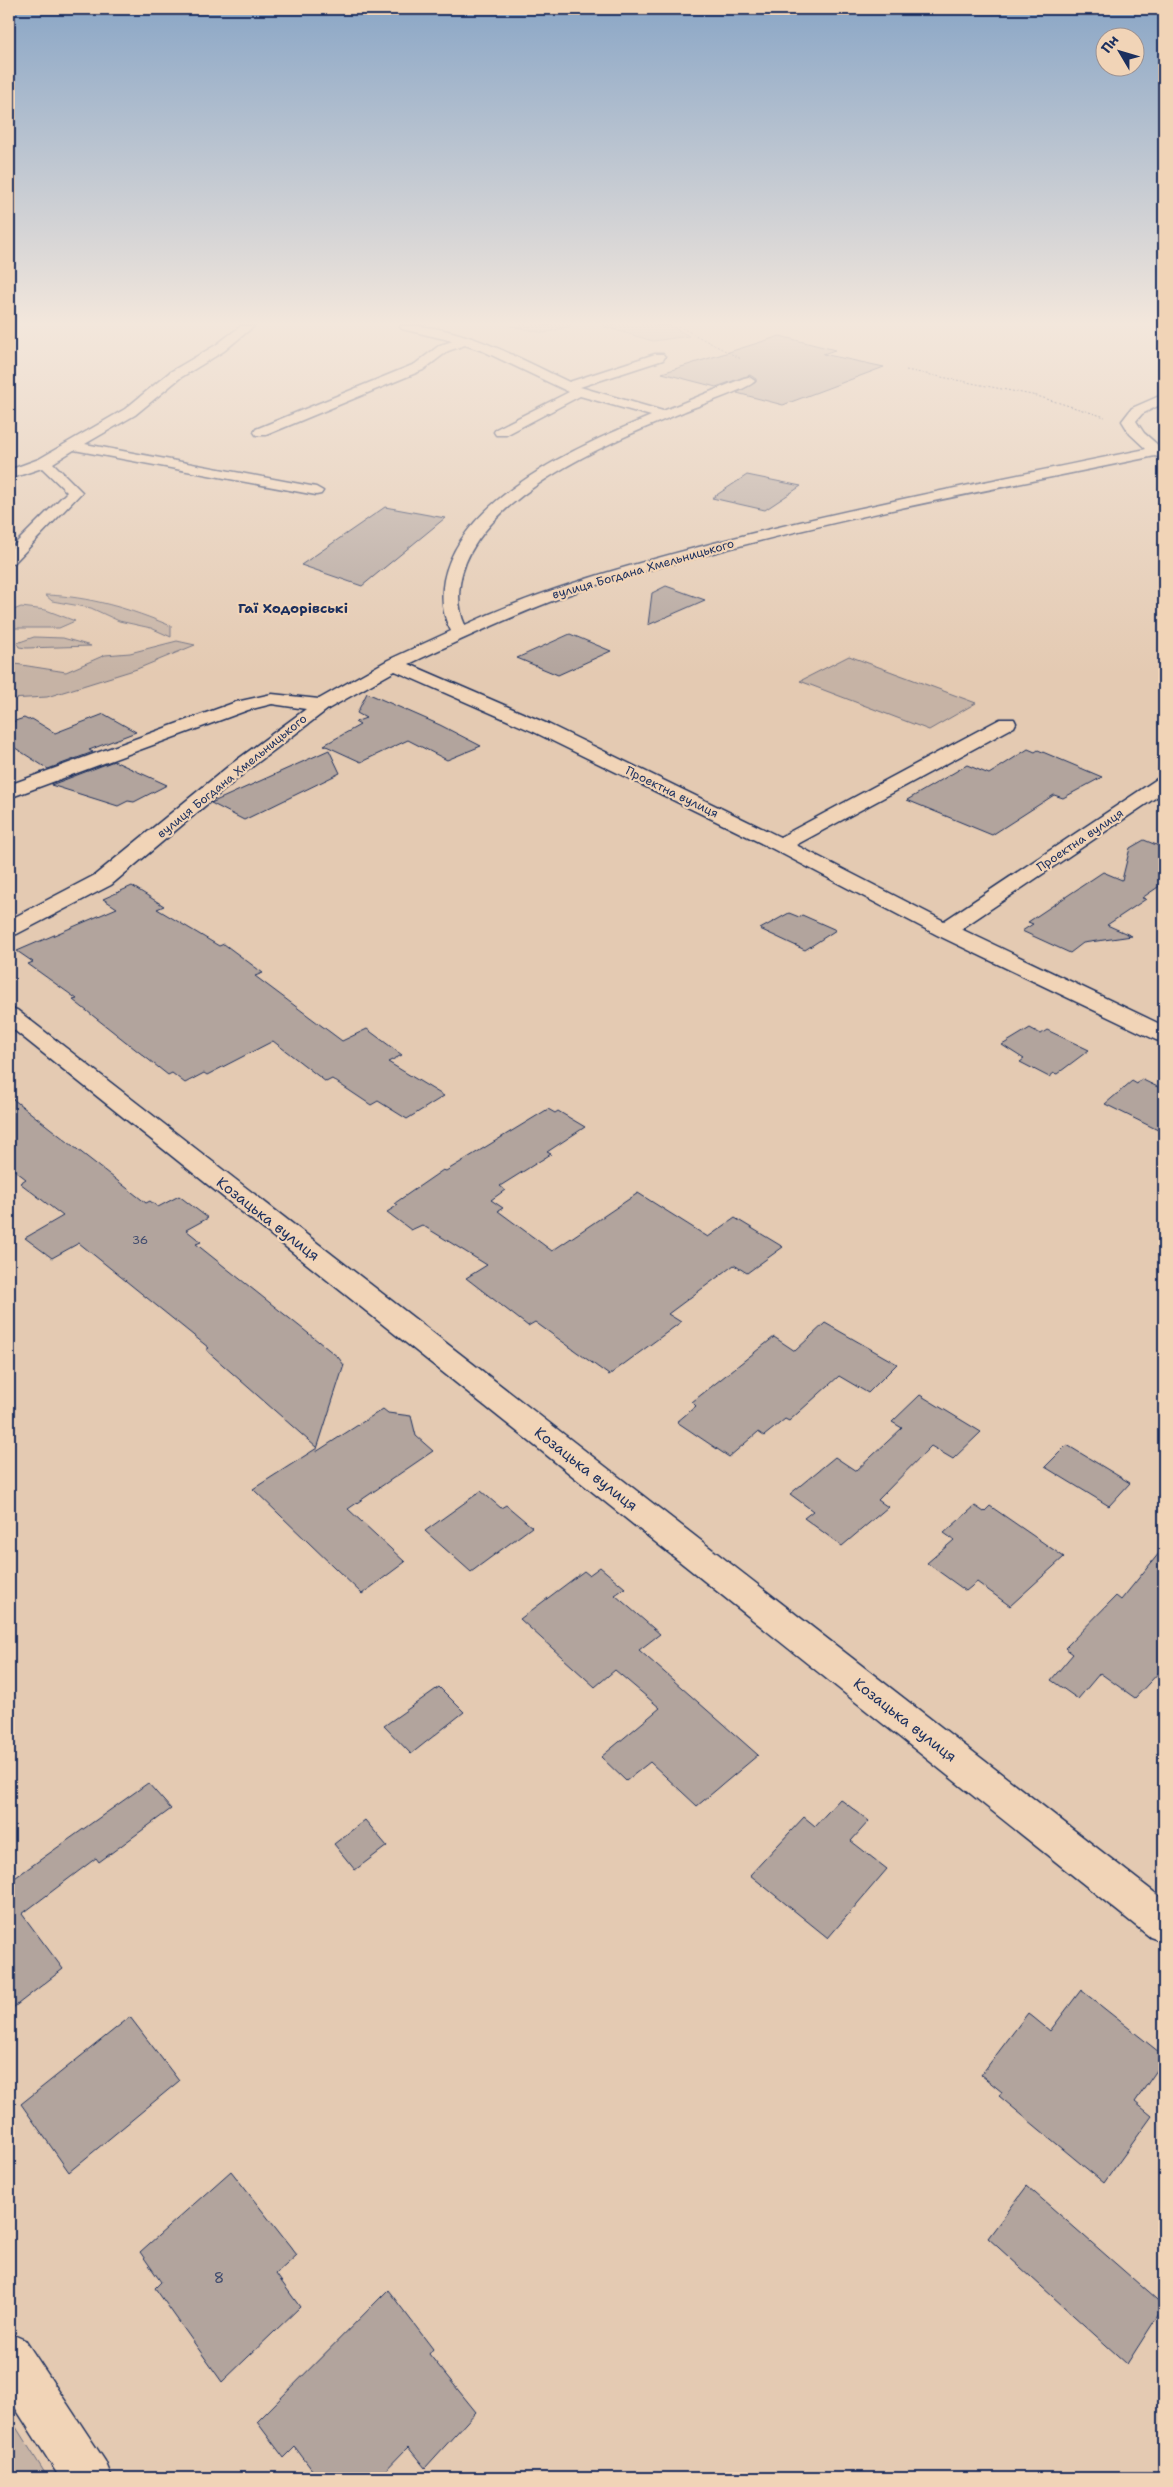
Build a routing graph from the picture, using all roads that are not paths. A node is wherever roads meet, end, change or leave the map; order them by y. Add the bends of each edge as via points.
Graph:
1 (80, 442) edge
2 (605, 442) edge
3 (1150, 442) edge
4 (73, 446) junction
5 (1162, 452) edge
6 (44, 462) junction
7 (9, 475) edge
8 (316, 491) dead end
9 (9, 559) edge
10 (461, 633) junction
11 (394, 664) junction
12 (322, 706) junction
13 (1007, 723) dead end
14 (1164, 784) edge
15 (9, 792) edge
16 (780, 845) junction
17 (9, 929) edge
18 (945, 930) junction
19 (9, 1015) edge
20 (1164, 1035) edge
21 (1164, 1924) edge
22 (9, 2356) edge
23 (88, 2478) edge

1 - 4 street
2 - 10 street via 542,476 501,505 466,544 449,598 454,622
3 - 5 street
4 - 6 street
4 - 8 street
5 - 10 street, вулиця Богдана Хмельницького via 893,505 751,538 617,574 548,597
6 - 7 street
6 - 9 street via 75,492
10 - 11 street, вулиця Богдана Хмельницького
11 - 12 street, вулиця Богдана Хмельницького
11 - 16 street, Проектна вулиця via 541,728
12 - 15 street via 272,699 242,706
12 - 17 street, вулиця Богдана Хмельницького via 237,769 103,880
13 - 16 street
14 - 18 street, Проектна вулиця
16 - 18 street, Проектна вулиця
18 - 20 street, Проектна вулиця
19 - 21 street, Козацька вулиця
22 - 23 street

